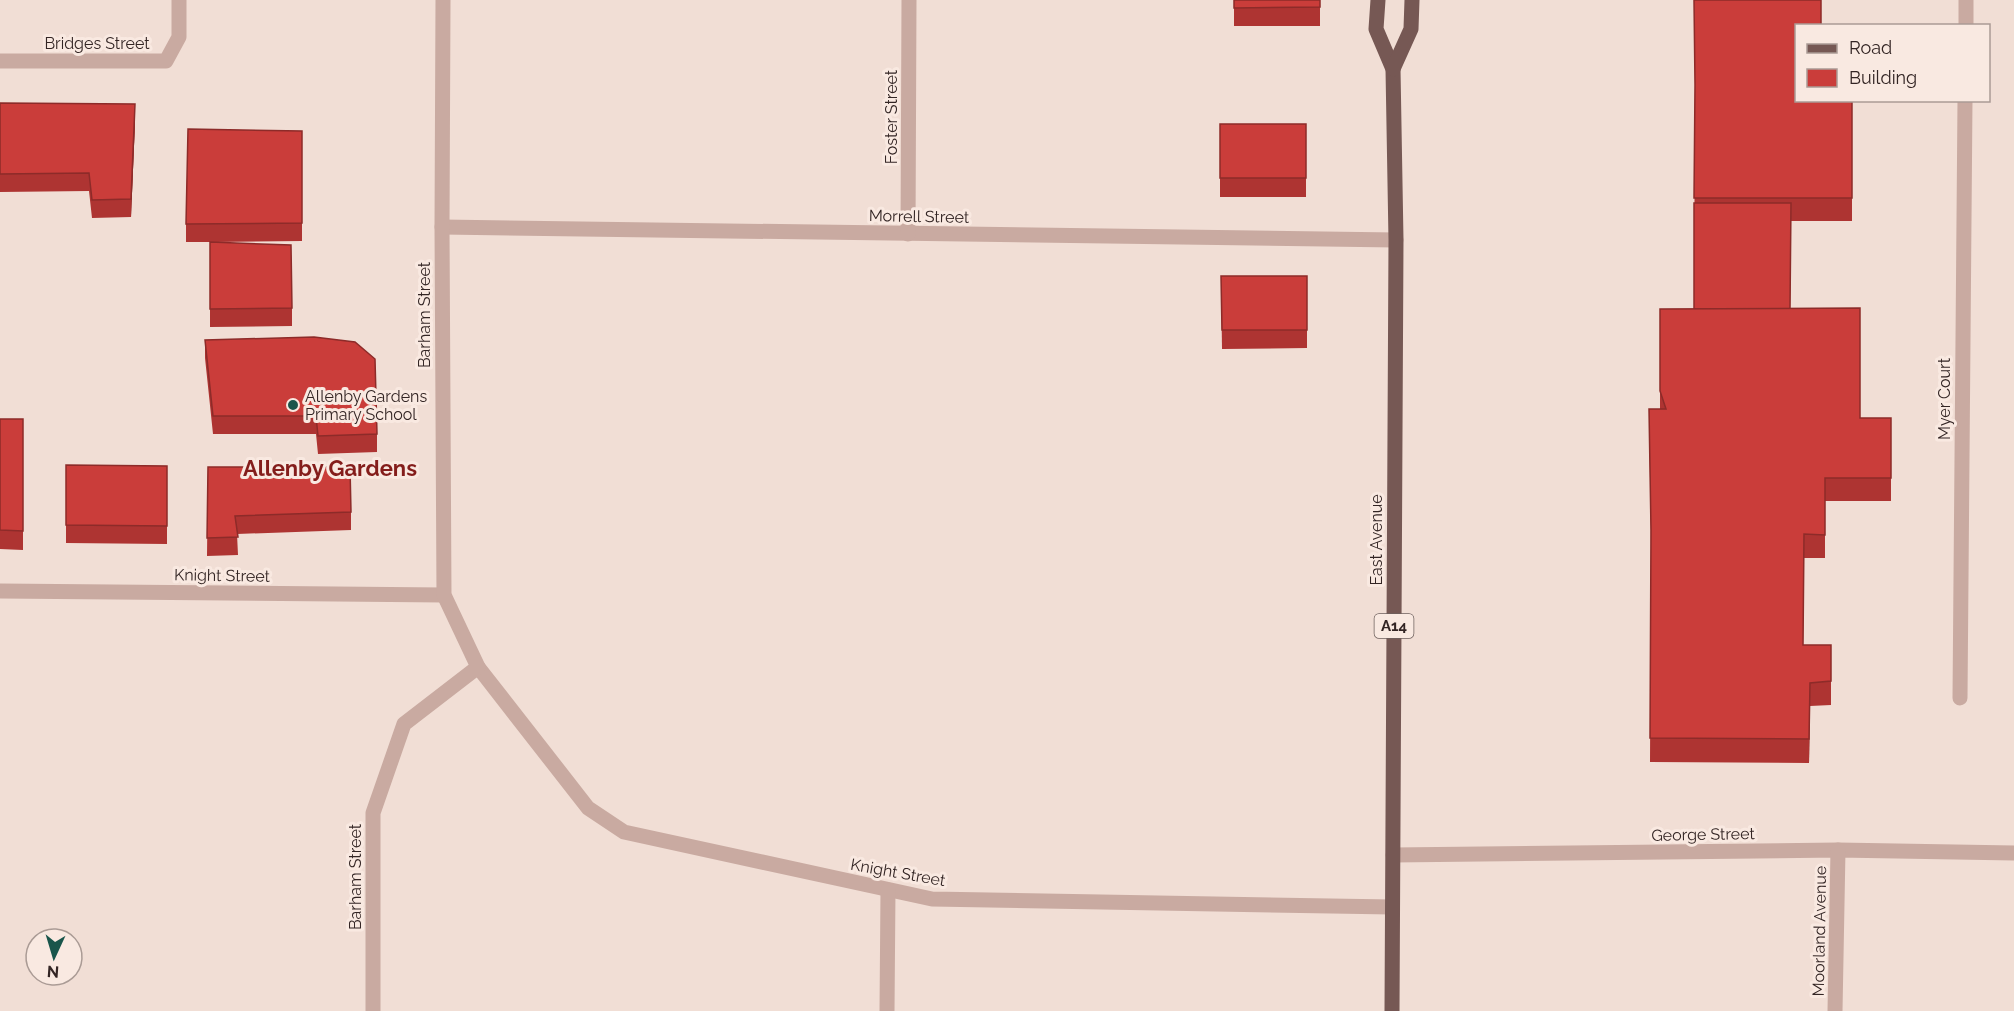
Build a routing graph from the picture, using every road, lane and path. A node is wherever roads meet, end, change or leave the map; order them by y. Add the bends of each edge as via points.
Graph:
1 (179, 0) edge
2 (443, 0) edge
3 (909, 0) edge
4 (1378, 0) edge
5 (1412, 0) edge
6 (1966, 0) edge
7 (1966, 24) edge
8 (0, 61) edge
9 (1393, 69) junction
10 (1965, 102) edge
11 (442, 227) junction
12 (908, 234) junction
13 (1396, 240) junction
14 (0, 591) edge
15 (444, 596) junction
16 (478, 667) junction
17 (1960, 698) dead end
18 (1838, 850) junction
19 (2014, 854) edge
20 (1393, 855) junction
21 (888, 890) junction
22 (1392, 907) junction
23 (373, 1011) edge
24 (887, 1011) edge
25 (1392, 1011) edge
26 (1836, 1011) edge

1 - 8 street, Bridges Street via 179,37 166,61
2 - 11 street, Barham Street
3 - 12 street, Foster Street
4 - 9 main road, East Avenue / A14 via 1376,29
5 - 9 main road, East Avenue / A14 via 1411,29
6 - 7 street
9 - 13 main road, East Avenue / A14
10 - 17 street, Myer Court
11 - 12 street, Morrell Street
11 - 15 street, Barham Street
12 - 13 street, Morrell Street
13 - 20 main road, East Avenue / A14
14 - 15 street, Knight Street
15 - 16 street, Barham Street
16 - 21 street, Knight Street via 588,808 624,832
16 - 23 street, Barham Street via 404,724 373,813
18 - 19 street, George Street
18 - 20 street, George Street
18 - 26 street, Moorland Avenue
20 - 22 main road, East Avenue / A14
21 - 22 street, Knight Street via 932,899
21 - 24 street
22 - 25 main road, East Avenue / A14

